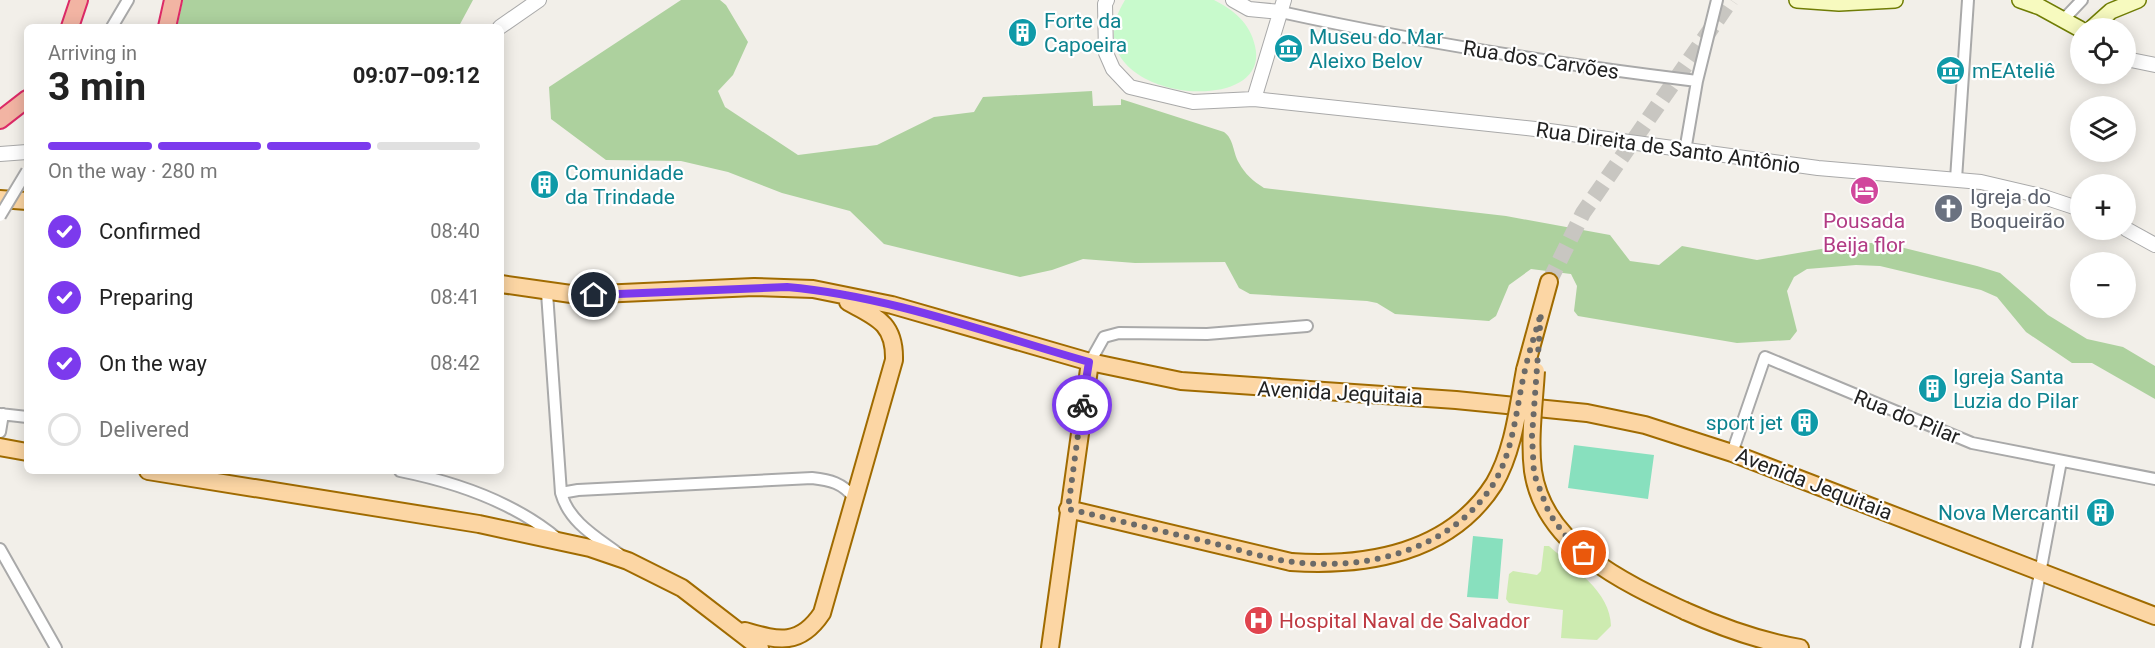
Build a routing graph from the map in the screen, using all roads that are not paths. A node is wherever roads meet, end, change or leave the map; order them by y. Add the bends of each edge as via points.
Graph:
1 (79, 0) edge
2 (128, 0) edge
3 (539, 0) edge
4 (1233, 0) edge
5 (1717, 0) edge
6 (1797, 0) edge
7 (1895, 0) edge
8 (1968, 0) edge
9 (2020, 0) edge
10 (2082, 0) edge
11 (2138, 0) edge
12 (172, 1) edge
13 (1105, 1) edge
14 (1282, 6) edge
15 (2104, 18) edge
16 (2064, 19) junction
17 (2070, 23) edge
18 (71, 24) edge
19 (114, 24) edge
20 (168, 24) edge
21 (504, 24) edge
22 (2136, 61) edge
23 (2155, 65) edge
24 (1697, 81) junction
25 (1254, 99) junction
26 (24, 101) edge
27 (0, 120) edge
28 (1684, 151) junction
29 (24, 152) edge
30 (0, 154) edge
31 (24, 176) edge
32 (1956, 180) junction
33 (0, 199) edge
34 (24, 201) edge
35 (2070, 206) edge
36 (0, 216) edge
37 (2136, 235) edge
38 (2155, 245) edge
39 (1549, 282) tunnel mouth
40 (504, 285) edge
41 (547, 293) junction
42 (832, 293) junction
43 (1306, 326) dead end
44 (1089, 362) junction
45 (1531, 370) junction
46 (2, 414) edge
47 (24, 417) edge
48 (0, 432) edge
49 (0, 447) edge
50 (24, 451) edge
51 (1732, 453) junction
52 (2061, 461) junction
53 (167, 474) edge
54 (416, 474) edge
55 (2155, 479) edge
56 (561, 493) junction
57 (854, 498) junction
58 (1068, 509) junction
59 (560, 540) junction
60 (0, 549) edge
61 (628, 561) junction
62 (2039, 570) junction
63 (2154, 616) edge
64 (738, 629) junction
65 (56, 648) edge
66 (755, 648) edge
67 (760, 648) edge
68 (1050, 648) edge
69 (1800, 648) edge
70 (2026, 648) edge

1 - 18 highway
2 - 19 street
3 - 21 street
4 - 14 street via 1249,9
5 - 24 street
6 - 7 main road
8 - 32 street
9 - 16 main road
10 - 16 street
11 - 15 main road
12 - 20 highway
13 - 25 street, Rua Direita de Santo Antônio via 1106,53 1113,69 1131,87 1193,102
14 - 24 street, Rua dos Carvões via 1365,31
14 - 25 street
16 - 17 main road
22 - 23 street
24 - 28 street
25 - 28 street, Rua Direita de Santo Antônio via 1535,129
26 - 27 highway
28 - 32 street, Rua Direita de Santo Antônio
29 - 30 street
31 - 36 street, bridge
32 - 35 street, Rua Direita de Santo Antônio via 2003,186
33 - 34 main road
37 - 38 street
39 - 45 main road
40 - 41 main road, Avenida Jequitaia
41 - 42 main road, Avenida Jequitaia via 611,295 787,287
41 - 56 street
42 - 44 main road, Avenida Jequitaia via 892,305
42 - 57 main road via 880,319 894,348 894,360
43 - 44 street via 1207,334 1119,333 1104,337
44 - 51 main road, Avenida Jequitaia via 1181,381 1228,386 1456,399 1587,412 1645,425
44 - 58 main road
45 - 58 main road, bridge via 1508,452 1479,503 1459,523 1433,540 1388,557 1346,564 1292,562
45 - 69 main road, bridge via 1536,482 1549,513 1564,534 1593,560 1643,591 1726,629
46 - 47 street
46 - 48 street
49 - 50 main road
51 - 52 street, Rua do Pilar via 1765,357 1972,442
51 - 62 main road, Avenida Jequitaia
52 - 55 street, Rua do Pilar
52 - 62 street
53 - 59 main road
54 - 59 street via 525,514
56 - 57 street via 812,478 836,483
56 - 61 street via 572,517
57 - 64 main road via 822,613 814,624 798,636 783,639
58 - 68 main road
59 - 61 main road
60 - 65 street
61 - 64 main road via 682,588
62 - 63 main road, Avenida Jequitaia
62 - 70 street
64 - 66 main road
64 - 67 main road

